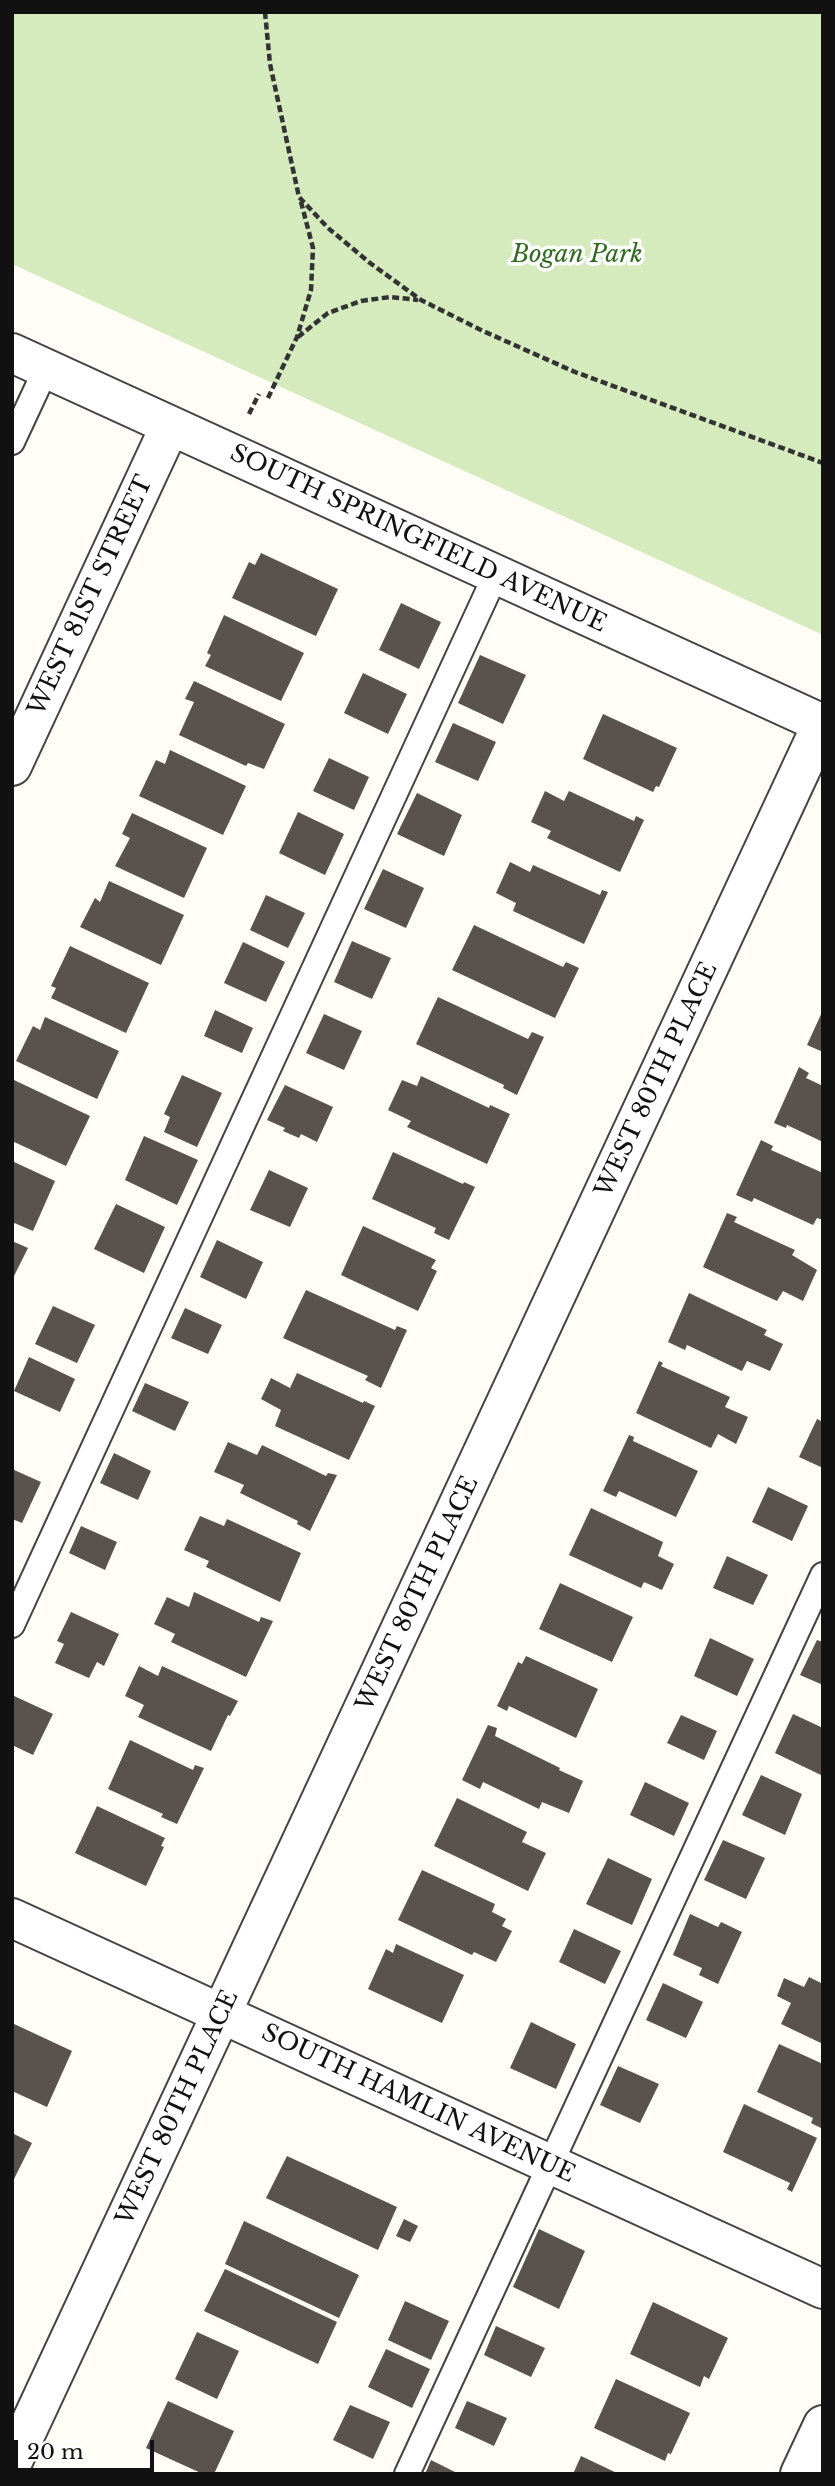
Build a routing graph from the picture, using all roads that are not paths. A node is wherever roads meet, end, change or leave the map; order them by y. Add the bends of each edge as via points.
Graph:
1 (29, 361) edge
2 (170, 426) junction
3 (12, 442) edge
4 (496, 574) junction
5 (822, 724) edge
6 (12, 766) edge
7 (823, 1575) edge
8 (12, 1625) edge
9 (12, 1918) edge
10 (222, 2014) junction
11 (550, 2164) junction
12 (823, 2289) edge
13 (823, 2425) edge
14 (12, 2463) edge
15 (407, 2474) edge
16 (800, 2474) edge

1 - 2 street, SOUTH SPRINGFIELD AVENUE
1 - 3 lane
2 - 4 street, SOUTH SPRINGFIELD AVENUE
2 - 6 street, WEST 81ST STREET
4 - 5 street, SOUTH SPRINGFIELD AVENUE
4 - 8 lane
5 - 10 street, WEST 80TH PLACE
7 - 11 lane
9 - 10 street, SOUTH HAMLIN AVENUE
10 - 11 street, SOUTH HAMLIN AVENUE
10 - 14 street, WEST 80TH PLACE
11 - 12 street, SOUTH HAMLIN AVENUE
11 - 15 lane
13 - 16 street

